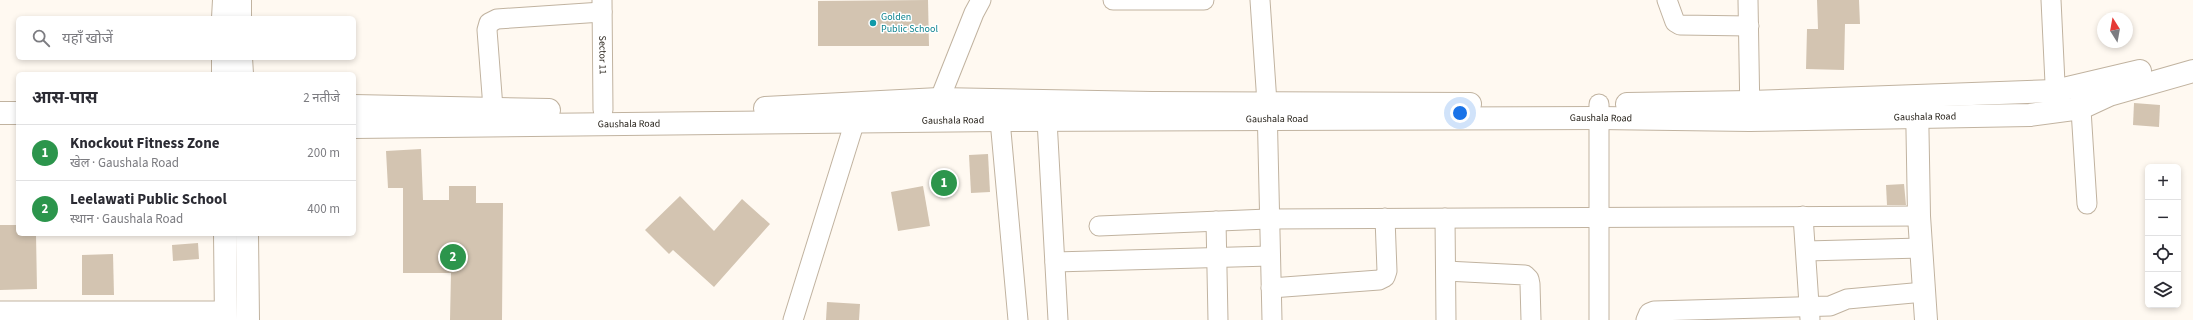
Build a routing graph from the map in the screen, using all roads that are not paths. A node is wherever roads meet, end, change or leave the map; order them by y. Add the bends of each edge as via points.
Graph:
1 (224, 0) edge
2 (240, 0) edge
3 (981, 0) edge
4 (1113, 0) edge
5 (1152, 0) edge
6 (1198, 0) edge
7 (1204, 0) edge
8 (1260, 0) edge
9 (1667, 0) edge
10 (1748, 0) edge
11 (2051, 0) edge
12 (602, 6) edge
13 (223, 16) edge
14 (240, 16) edge
15 (1749, 26) junction
16 (2193, 57) edge
17 (223, 60) edge
18 (241, 60) edge
19 (2193, 70) edge
20 (223, 72) edge
21 (242, 72) edge
22 (2079, 85) junction
23 (2055, 91) junction
24 (939, 99) junction
25 (356, 106) edge
26 (1917, 107) junction
27 (493, 108) junction
28 (2081, 108) junction
29 (602, 110) junction
30 (1599, 111) junction
31 (1750, 111) junction
32 (858, 112) junction
33 (1267, 112) junction
34 (0, 113) edge
35 (16, 113) edge
36 (2056, 113) junction
37 (932, 120) junction
38 (1000, 120) junction
39 (1047, 120) junction
40 (356, 128) edge
41 (2087, 204) dead end
42 (1803, 216) junction
43 (1919, 216) junction
44 (1600, 217) junction
45 (1385, 218) junction
46 (1445, 218) junction
47 (1268, 219) junction
48 (1216, 221) junction
49 (1099, 226) dead end
50 (225, 236) edge
51 (247, 236) edge
52 (1921, 248) junction
53 (1806, 251) junction
54 (1270, 256) junction
55 (1216, 258) junction
56 (1055, 262) junction
57 (1446, 271) junction
58 (1271, 288) junction
59 (1924, 292) junction
60 (0, 311) edge
61 (1810, 314) edge
62 (226, 315) edge
63 (248, 320) edge
64 (793, 320) edge
65 (1018, 320) edge
66 (1058, 320) edge
67 (1218, 320) edge
68 (1272, 320) edge
69 (1446, 320) edge
70 (1531, 320) edge
71 (1599, 320) edge
72 (1646, 320) edge
73 (1926, 320) edge

1 - 13 street
2 - 14 street
3 - 24 street
4 - 5 street
5 - 6 street
6 - 7 street
8 - 33 street
9 - 15 street via 1675,22 1680,25
10 - 15 street
11 - 23 street
12 - 27 street via 497,19 489,23 486,30
12 - 29 street, Sector 11
15 - 31 street
16 - 22 street, Gaushala Road
17 - 20 street
18 - 21 street
19 - 28 street, Gaushala Road via 2109,95
22 - 23 street, Gaushala Road
22 - 28 street
23 - 26 street, Gaushala Road
23 - 36 street
24 - 32 street, Gaushala Road
24 - 33 street, Gaushala Road
24 - 37 street
25 - 27 street, Gaushala Road
26 - 31 street, Gaushala Road
26 - 36 street, Gaushala Road
26 - 43 street
27 - 29 street, Gaushala Road
28 - 36 street, Gaushala Road
28 - 41 street
29 - 32 street, Gaushala Road
30 - 31 street, Gaushala Road
30 - 33 street, Gaushala Road
30 - 44 street
32 - 37 street, Gaushala Road
32 - 40 street, Gaushala Road
32 - 64 street
33 - 39 street, Gaushala Road
33 - 47 street
34 - 35 street
37 - 38 street, Gaushala Road
38 - 39 street, Gaushala Road
38 - 65 street
39 - 56 street
42 - 43 street
42 - 44 street
42 - 53 street
43 - 52 street
44 - 46 street
44 - 71 street
45 - 46 street
45 - 47 street
45 - 58 street via 1385,277 1379,280
46 - 57 street
47 - 48 street
47 - 54 street
48 - 49 street
48 - 55 street
50 - 62 street
51 - 63 street
52 - 53 street
52 - 59 street
53 - 61 street
54 - 55 street
54 - 58 street
55 - 56 street
55 - 67 street
56 - 66 street
57 - 69 street
57 - 70 street via 1525,275 1530,284
58 - 68 street
59 - 61 street via 1847,300
59 - 73 street
60 - 62 street
61 - 72 street via 1654,311 1649,313

